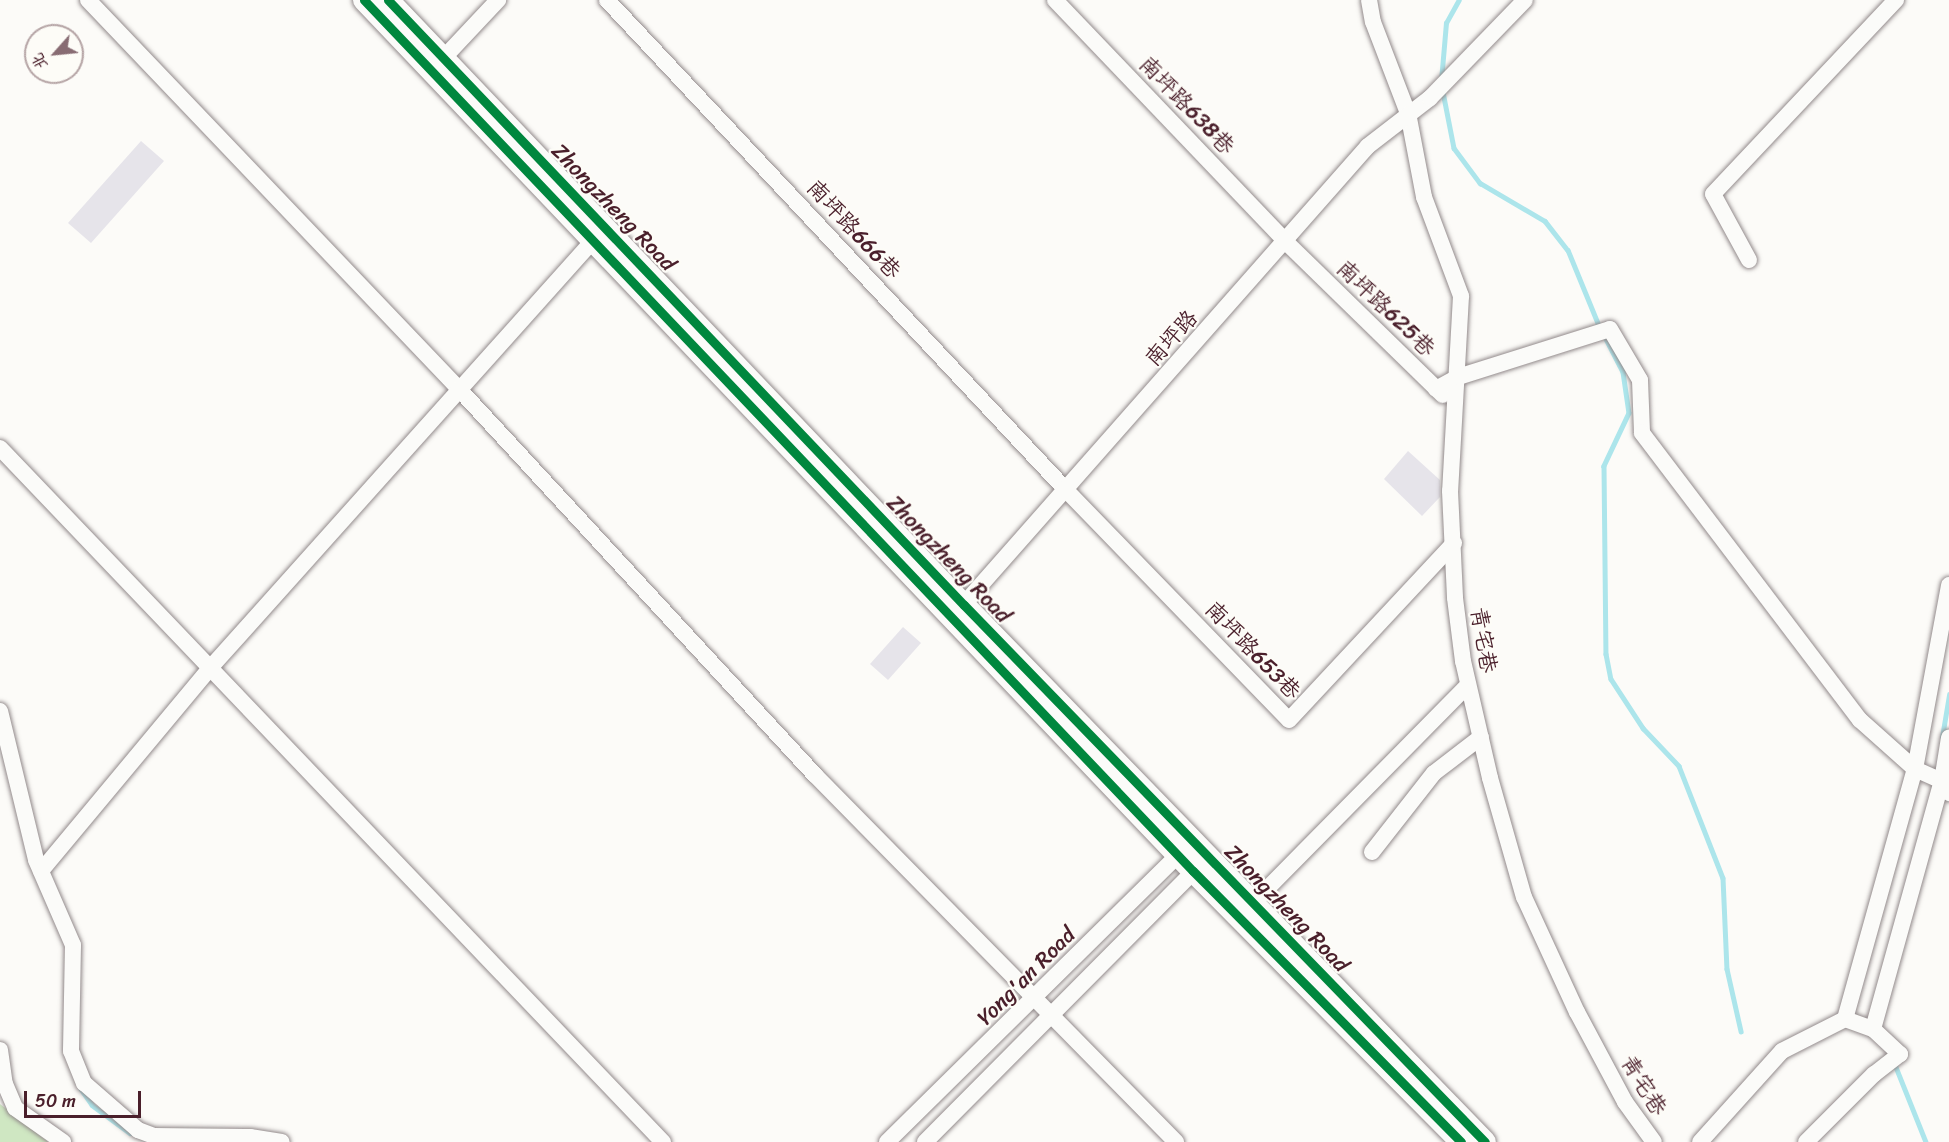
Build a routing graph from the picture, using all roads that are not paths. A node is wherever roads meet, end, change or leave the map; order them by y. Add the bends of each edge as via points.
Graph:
1 (88, 0) edge
2 (364, 0) edge
3 (388, 0) edge
4 (498, 0) edge
5 (607, 0) edge
6 (1055, 0) edge
7 (1369, 0) edge
8 (1525, 0) edge
9 (1896, 0) edge
10 (438, 65) junction
11 (1408, 113) junction
12 (600, 233) junction
13 (1286, 242) junction
14 (1749, 260) dead end
15 (1458, 377) junction
16 (459, 389) junction
17 (1436, 389) junction
18 (1455, 407) junction
19 (0, 447) edge
20 (1066, 490) junction
21 (1454, 543) junction
22 (1949, 585) edge
23 (958, 611) junction
24 (211, 667) junction
25 (1468, 685) junction
26 (0, 711) edge
27 (1480, 737) junction
28 (1949, 738) edge
29 (1915, 769) junction
30 (1946, 787) edge
31 (1372, 852) dead end
32 (1188, 855) junction
33 (41, 871) junction
34 (1253, 903) junction
35 (1034, 1000) junction
36 (1050, 1017) junction
37 (1845, 1019) junction
38 (1873, 1029) junction
39 (0, 1050) edge
40 (0, 1096) edge
41 (15, 1108) junction
42 (63, 1142) edge
43 (282, 1142) edge
44 (663, 1142) edge
45 (887, 1142) edge
46 (925, 1142) edge
47 (1176, 1142) edge
48 (1461, 1142) edge
49 (1485, 1142) edge
50 (1653, 1142) edge
51 (1700, 1142) edge
52 (1806, 1142) edge

1 - 16 street
2 - 10 main road, Zhongzheng Road
3 - 10 main road, Zhongzheng Road
4 - 10 street
5 - 20 street, 南坪路666巷
6 - 13 street, 南坪路638巷
7 - 11 street, 青宅巷 via 1373,22
8 - 11 street, 南坪路 via 1430,98
9 - 14 street via 1713,194
10 - 12 main road, Zhongzheng Road
11 - 13 street, 南坪路 via 1368,146
11 - 15 street, 青宅巷 via 1424,197 1461,296
12 - 16 street
12 - 23 main road, Zhongzheng Road
13 - 17 street, 南坪路625巷
13 - 20 street, 南坪路
15 - 17 street
15 - 18 street, 青宅巷
15 - 29 street via 1610,329 1640,380 1642,433 1860,720
16 - 24 street
16 - 35 street via 815,775
17 - 18 street, 南坪路625巷
18 - 21 street, 青宅巷 via 1450,491
19 - 24 street
20 - 21 street, 南坪路653巷 via 1289,720
20 - 23 street, 南坪路
21 - 25 street, 青宅巷 via 1455,598
22 - 29 street
23 - 32 main road, Zhongzheng Road
24 - 33 street
24 - 44 street
25 - 27 street, 青宅巷
25 - 34 street
26 - 33 street
27 - 31 street via 1434,773
27 - 50 street, 青宅巷 via 1524,897 1576,1012 1625,1102
28 - 30 street
29 - 30 street
29 - 37 street
30 - 38 street
32 - 34 main road, Zhongzheng Road via 1211,856
32 - 35 street, Yong'an Road
32 - 36 street, Yong'an Road
32 - 48 main road, Zhongzheng Road
33 - 43 street via 72,945 71,1051 84,1083 138,1130 154,1136 250,1137
34 - 49 main road, Zhongzheng Road
35 - 36 street
35 - 45 street, Yong'an Road
36 - 46 street, Yong'an Road
36 - 47 street
37 - 38 street
37 - 51 street via 1782,1051
38 - 52 street via 1900,1054 1874,1074
39 - 41 street via 5,1084
40 - 41 street
41 - 42 street

